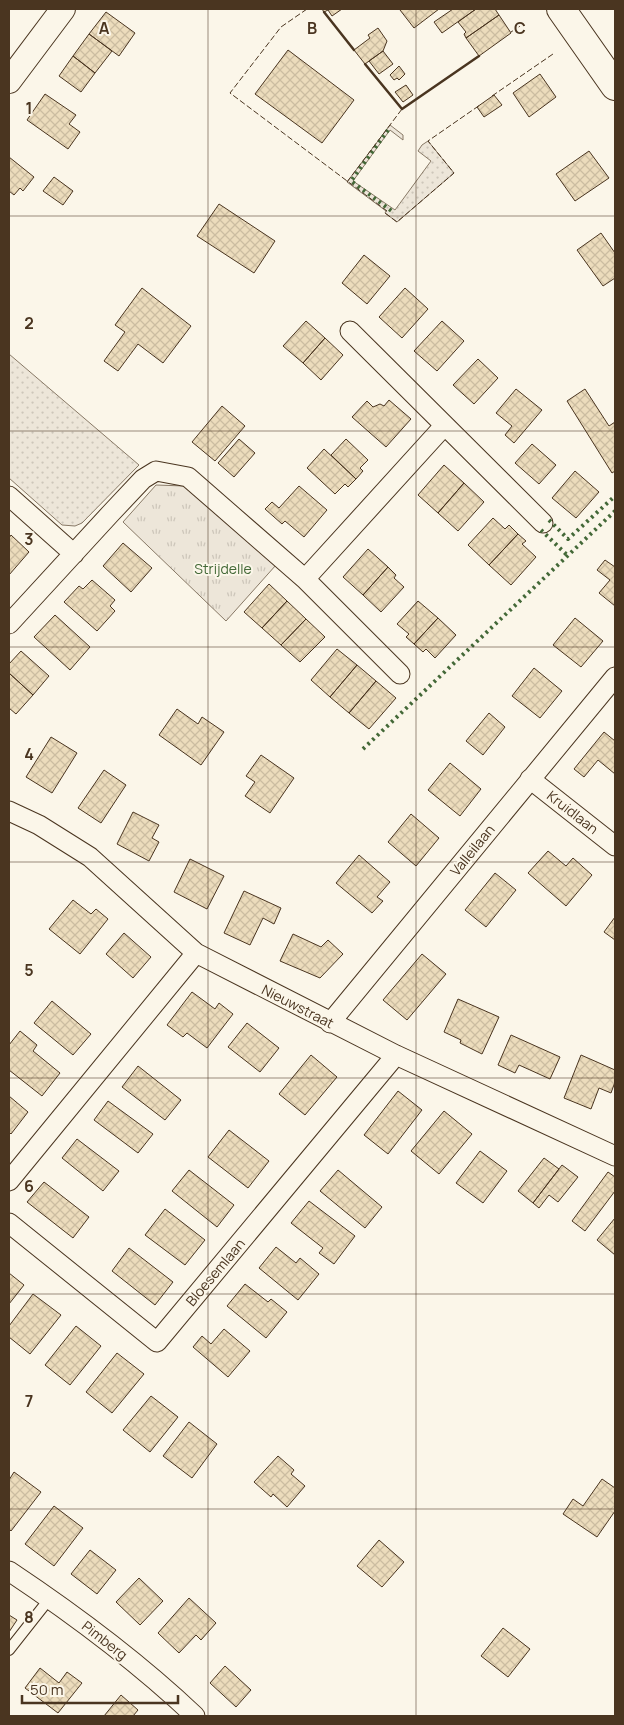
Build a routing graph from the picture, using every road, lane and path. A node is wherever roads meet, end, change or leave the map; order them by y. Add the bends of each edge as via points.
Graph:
1 (63, 9) edge
2 (561, 9) edge
3 (9, 81) edge
4 (615, 86) edge
5 (350, 331) dead end
6 (444, 426) junction
7 (9, 496) edge
8 (543, 523) dead end
9 (74, 554) junction
10 (305, 579) junction
11 (9, 624) edge
12 (400, 674) dead end
13 (615, 677) edge
14 (530, 780) junction
15 (9, 811) edge
16 (615, 846) edge
17 (196, 953) junction
18 (330, 1022) junction
19 (396, 1054) junction
20 (615, 1156) edge
21 (9, 1181) edge
22 (9, 1223) edge
23 (9, 1571) edge
24 (50, 1598) junction
25 (9, 1650) edge
26 (196, 1716) edge

1 - 3 street
2 - 4 main road
5 - 6 street
6 - 8 street
6 - 10 street
7 - 9 street
9 - 10 street via 143,479 156,472 188,477
9 - 11 street
10 - 12 street
13 - 14 street, Valleilaan
14 - 16 street, Kruidlaan
14 - 18 street, Valleilaan
15 - 17 street, Nieuwstraat via 39,825 90,857
17 - 18 street, Nieuwstraat
17 - 21 street
18 - 19 street, Nieuwstraat
19 - 20 street, Nieuwstraat
19 - 22 street, Bloesemlaan via 156,1342
23 - 24 street, Pimberg
24 - 25 lane
24 - 26 street, Pimberg via 95,1631

